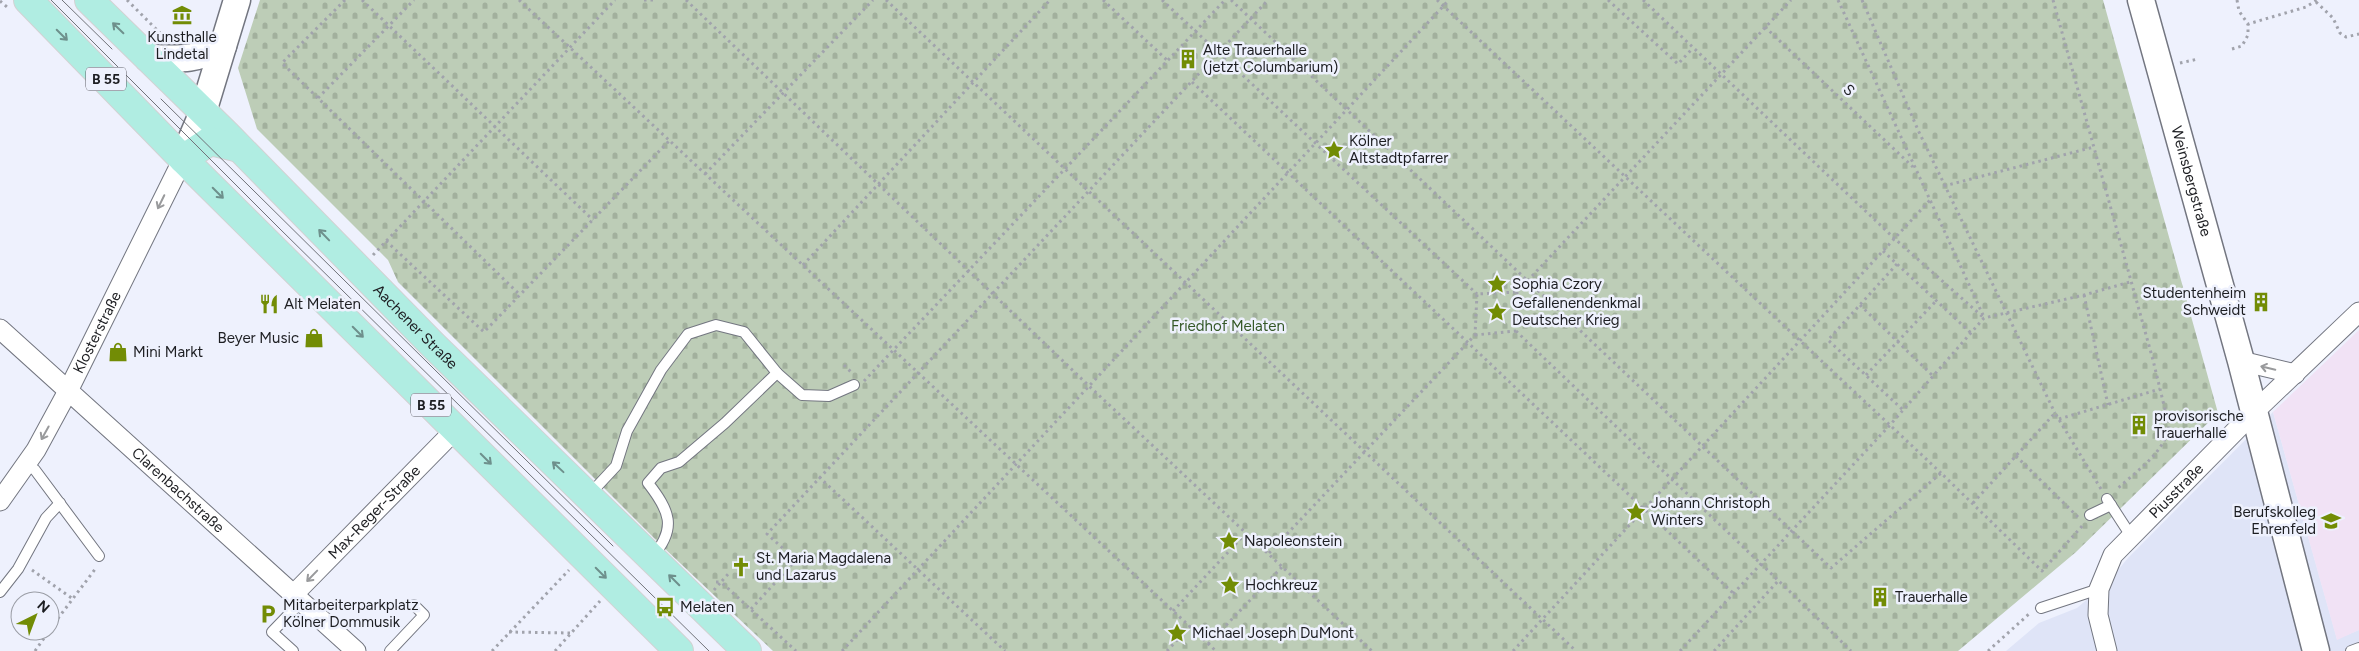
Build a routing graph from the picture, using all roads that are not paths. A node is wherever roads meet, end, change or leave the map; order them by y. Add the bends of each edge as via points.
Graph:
1 (28, 0) edge
2 (89, 0) edge
3 (237, 0) edge
4 (2141, 0) edge
5 (223, 46) junction
6 (148, 58) junction
7 (203, 112) junction
8 (239, 148) junction
9 (183, 158) junction
10 (2359, 312) edge
11 (0, 329) edge
12 (2241, 361) junction
13 (777, 373) junction
14 (2295, 374) junction
15 (854, 385) road end
16 (68, 391) junction
17 (2254, 412) junction
18 (456, 428) junction
19 (26, 464) junction
20 (588, 496) junction
21 (0, 501) edge
22 (60, 504) junction
23 (2090, 515) dead end
24 (2131, 536) junction
25 (99, 556) road end
26 (651, 558) junction
27 (2099, 589) junction
28 (0, 592) edge
29 (297, 599) junction
30 (414, 605) dead end
31 (2041, 608) road end
32 (2359, 648) edge
33 (293, 651) edge
34 (356, 651) edge
35 (390, 651) edge
36 (679, 651) edge
37 (747, 651) edge
38 (2107, 651) edge
39 (2316, 651) edge
40 (2351, 651) edge

1 -> 9 main road, B 55
6 -> 2 main road, Aachener Straße / B 55
3 - 5 street
4 - 12 street, Weinsbergstraße
5 - 6 street via 187,60
5 - 7 street
6 - 7 main road, Aachener Straße / B 55
7 - 8 main road, Aachener Straße / B 55
7 - 9 street
8 - 9 main road via 210,141
20 -> 8 main road, Aachener Straße / B 55
9 -> 16 street, Klosterstraße
9 -> 18 main road, B 55
10 - 14 street, Piusstraße
11 - 16 street, Clarenbachstraße
14 -> 12 street
12 - 17 street, Weinsbergstraße
13 - 15 lane via 802,395 829,396
13 - 20 lane via 744,332 716,325 688,334 661,370 627,431 616,466
13 - 26 lane via 679,462 661,468 648,482 664,504 669,532
14 - 17 street, Piusstraße
16 -> 19 street, Klosterstraße
16 - 29 street, Clarenbachstraße
17 - 24 street, Piusstraße
17 - 39 street, Weinsbergstraße
18 -> 29 street, Max-Reger-Straße
18 -> 36 main road, B 55
19 - 21 street, Klosterstraße
19 - 22 lane via 35,470
20 - 26 main road, Aachener Straße / B 55
22 - 25 lane
22 - 28 lane via 46,518 21,563
23 - 24 lane via 2109,502
24 - 27 street, Piusstraße via 2110,559
37 -> 26 main road, Aachener Straße / B 55
27 - 31 lane
27 - 38 street, Piusstraße via 2098,615
29 - 33 lane via 272,632
29 - 34 street, Clarenbachstraße
30 - 35 lane via 424,615
32 - 40 lane

